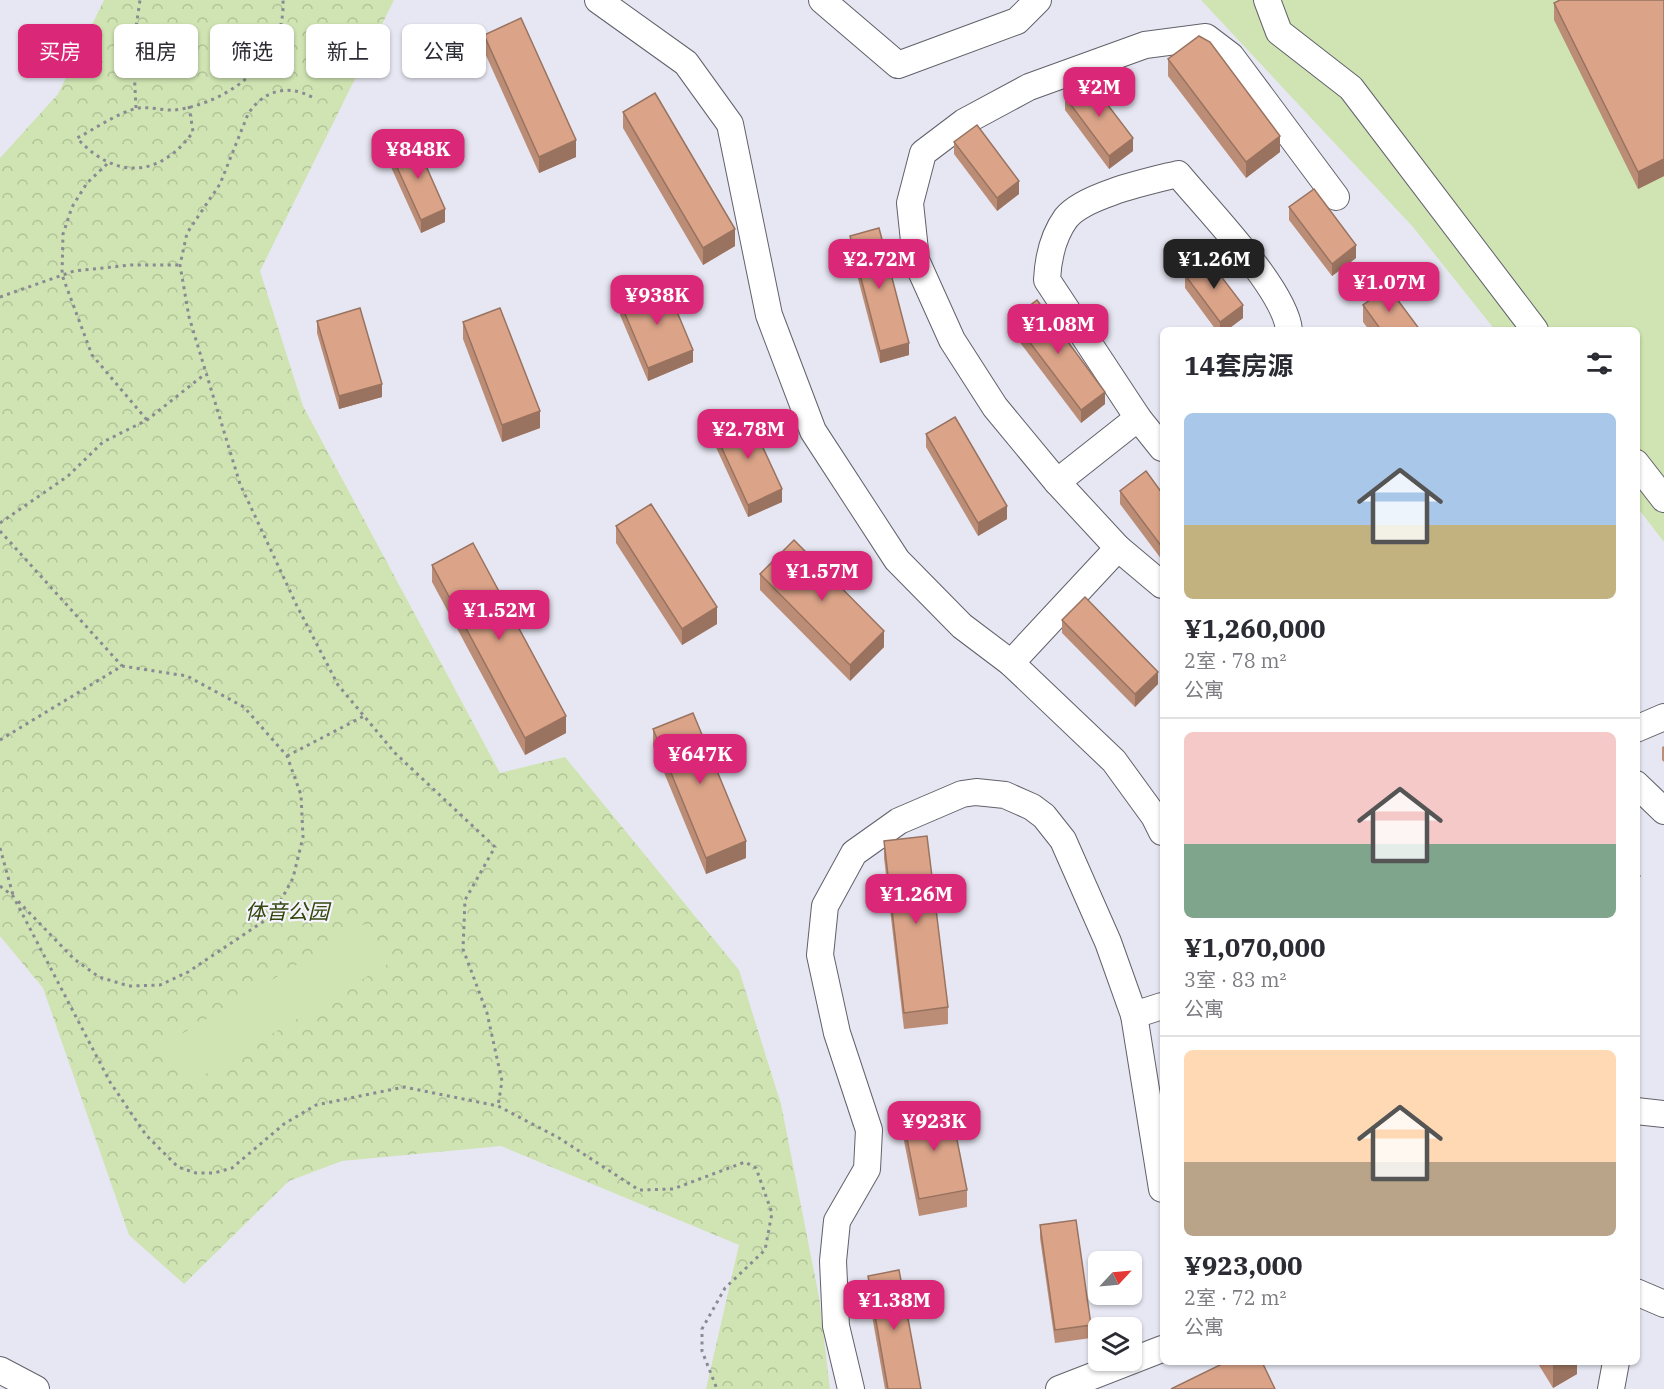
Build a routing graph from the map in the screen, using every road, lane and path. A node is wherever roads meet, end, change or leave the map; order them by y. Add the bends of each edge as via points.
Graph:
1 (140, 0) edge
2 (282, 0) edge
3 (598, 0) edge
4 (822, 0) edge
5 (1038, 0) edge
6 (1267, 0) edge
7 (312, 97) dead end
8 (189, 106) junction
9 (136, 108) junction
10 (107, 164) junction
11 (1336, 197) dead end
12 (180, 265) junction
13 (62, 275) junction
14 (0, 297) edge
15 (1289, 327) edge
16 (1533, 327) edge
17 (205, 374) junction
18 (1138, 418) junction
19 (147, 420) junction
20 (1160, 446) edge
21 (1640, 468) edge
22 (1058, 482) junction
23 (1664, 499) edge
24 (0, 523) edge
25 (0, 531) edge
26 (1118, 548) junction
27 (1160, 583) edge
28 (1011, 663) junction
29 (122, 666) junction
30 (364, 716) junction
31 (1664, 717) edge
32 (1640, 727) edge
33 (0, 739) edge
34 (287, 756) junction
35 (1640, 788) edge
36 (1664, 811) edge
37 (1160, 828) edge
38 (0, 848) edge
39 (0, 886) edge
40 (13, 897) junction
41 (1160, 1007) edge
42 (1134, 1015) junction
43 (498, 1106) junction
44 (1640, 1111) edge
45 (1664, 1114) edge
46 (1160, 1177) edge
47 (1640, 1294) edge
48 (1664, 1304) edge
49 (1160, 1350) edge
50 (1615, 1365) edge
51 (0, 1370) edge
52 (36, 1389) edge
53 (717, 1389) edge
54 (851, 1389) edge
55 (1059, 1389) edge
56 (1611, 1389) edge

1 - 9 path via 133,48
2 - 8 path via 277,38 263,62 235,87 211,101
3 - 28 street via 686,63 730,124 769,315 813,431 897,560 962,626
4 - 5 street via 898,65 1017,21
6 - 16 street via 1279,32 1351,88
7 - 12 path via 301,91 276,90 255,104 220,184 187,233
8 - 9 path via 174,110
8 - 10 path via 193,132 182,148 166,160 147,168
9 - 10 path via 77,138
10 - 13 path via 87,183 72,207 63,234
11 - 22 street via 1231,56 1206,37 1145,45 1029,87 964,122 923,153 910,202 916,260 952,339 982,388
12 - 13 path via 130,265
12 - 17 path
13 - 14 path
13 - 19 path via 92,355
15 - 18 street via 1287,315 1272,288 1178,174 1105,194 1067,217 1048,255 1047,280
17 - 19 path
17 - 30 path via 240,484 338,685
18 - 20 street
18 - 22 street
19 - 24 path via 103,442 68,476
21 - 23 street
22 - 26 street
25 - 29 path
26 - 27 street
26 - 28 street
28 - 37 street via 1114,760
29 - 33 path
29 - 34 path via 187,676 244,707
30 - 34 path
30 - 43 path via 395,753 495,847 465,900 463,949 495,1047 502,1081
31 - 32 street
34 - 40 path via 302,806 303,837 293,878 273,915 188,972 160,984 129,986 99,977 74,959
35 - 36 street
38 - 40 path
39 - 40 path
40 - 43 path via 110,1082 146,1135 178,1167 205,1173 231,1168 284,1124 316,1105 381,1092 404,1088
41 - 42 street
42 - 46 street
42 - 54 street via 1108,942 1063,840 1032,807 1005,795 962,794 899,822 854,853 825,906 820,955 837,1033 869,1130 867,1169 837,1221 832,1261 836,1326
43 - 53 path via 559,1138 639,1190 673,1189 744,1162 756,1168 772,1213 765,1250 725,1287 702,1329 702,1351
44 - 45 street
47 - 48 street
49 - 55 street
50 - 56 street
51 - 52 street

